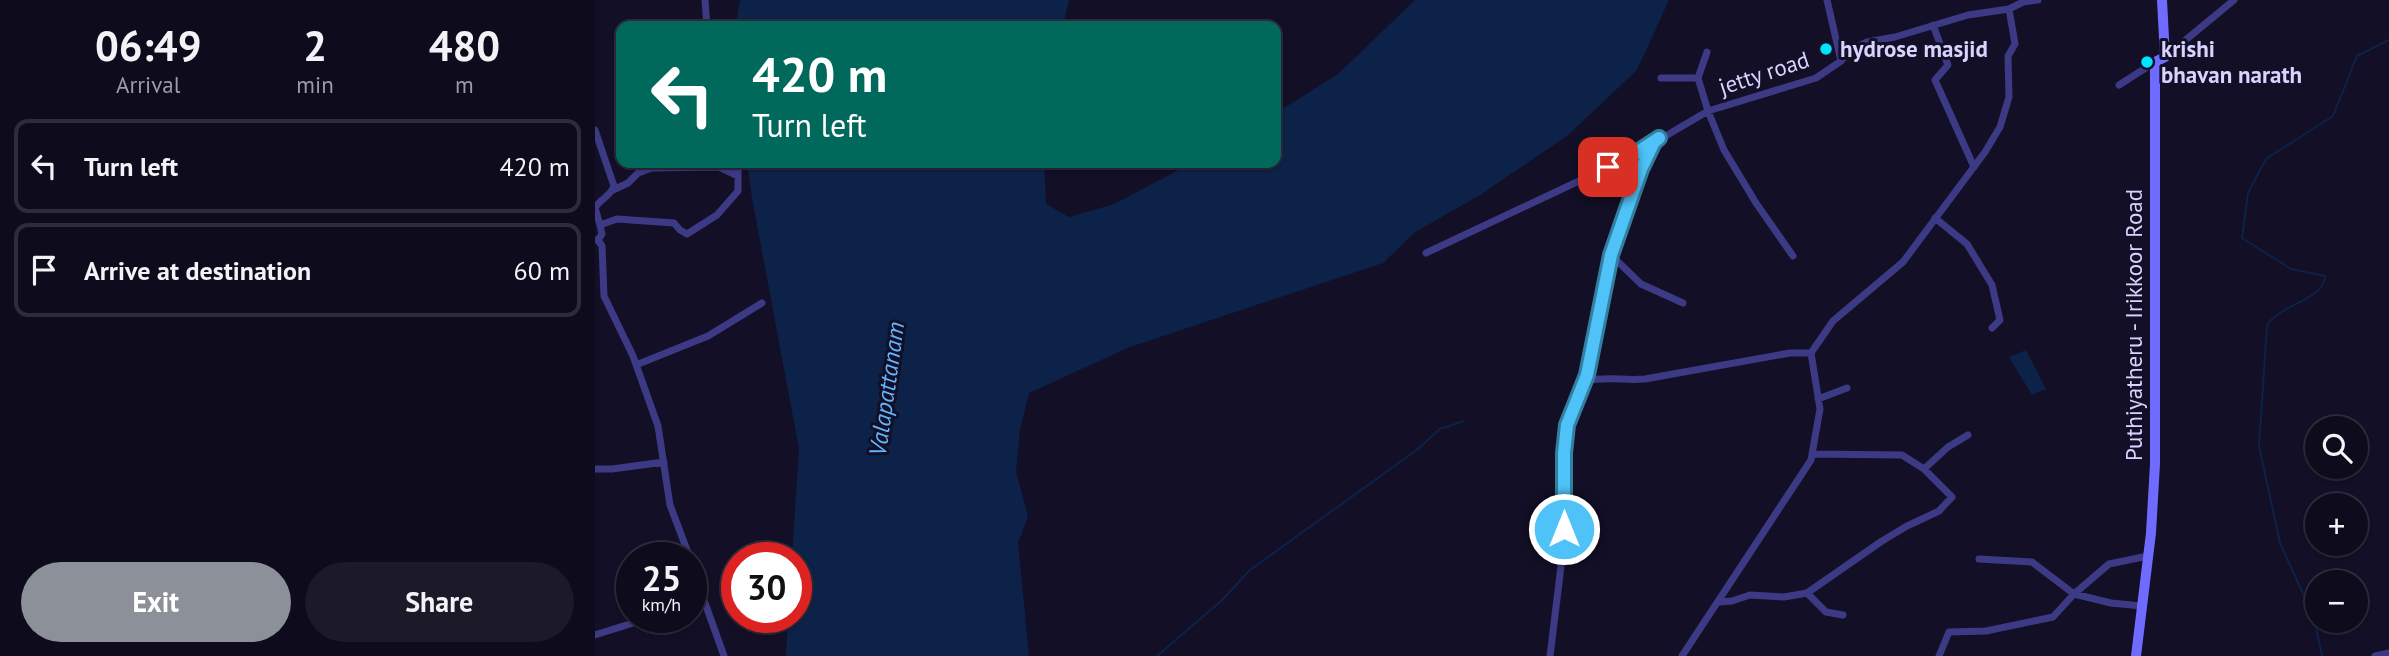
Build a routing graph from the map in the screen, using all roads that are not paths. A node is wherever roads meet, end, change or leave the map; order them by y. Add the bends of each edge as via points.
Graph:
1 (705, 0) edge
2 (1827, 0) edge
3 (2039, 0) edge
4 (2162, 0) edge
5 (2234, 0) edge
6 (2009, 9) junction
7 (707, 21) edge
8 (1933, 25) junction
9 (1707, 52) dead end
10 (2160, 60) junction
11 (1841, 61) junction
12 (1661, 78) dead end
13 (1698, 78) junction
14 (2119, 85) dead end
15 (1708, 111) junction
16 (595, 130) edge
17 (1659, 138) junction
18 (1974, 167) junction
19 (652, 168) edge
20 (721, 168) edge
21 (738, 168) edge
22 (738, 176) junction
23 (613, 190) junction
24 (1935, 218) junction
25 (600, 225) junction
26 (596, 240) edge
27 (1426, 253) dead end
28 (1611, 255) junction
29 (1793, 256) dead end
30 (762, 303) dead end
31 (1683, 303) dead end
32 (1992, 328) dead end
33 (1811, 353) junction
34 (636, 365) junction
35 (1585, 381) junction
36 (1847, 388) dead end
37 (1818, 399) junction
38 (1968, 435) dead end
39 (1812, 454) junction
40 (664, 462) junction
41 (595, 469) edge
42 (1924, 469) junction
43 (684, 542) edge
44 (2148, 556) junction
45 (1979, 559) dead end
46 (1807, 593) junction
47 (2074, 594) junction
48 (1719, 602) junction
49 (2142, 606) junction
50 (707, 609) edge
51 (1843, 615) dead end
52 (616, 628) edge
53 (595, 635) edge
54 (2389, 653) edge
55 (724, 656) edge
56 (1550, 656) edge
57 (1682, 656) edge
58 (1939, 656) edge
59 (2136, 656) edge
60 (2375, 656) edge

1 - 7 street
2 - 11 street
3 - 6 street, jetty road
4 - 10 main road, Puthiyatheru - Irikkoor Road
5 - 10 street
6 - 8 street, jetty road
6 - 18 street via 2015,44 2008,56 2009,97 2000,127
8 - 11 street, jetty road via 1867,42
8 - 18 street via 1948,65 1935,80
9 - 13 street
10 - 14 street
10 - 44 main road, Puthiyatheru - Irikkoor Road via 2155,464
11 - 15 street, jetty road via 1816,78
12 - 13 street
13 - 15 street
15 - 17 street, jetty road
15 - 29 street via 1724,150
16 - 23 street
17 - 27 street, jetty road via 1630,157
17 - 28 street via 1641,169
18 - 24 street
19 - 23 street
20 - 22 street
21 - 22 street
22 - 25 street via 738,191 723,209 687,233 674,223 617,219
23 - 25 street via 595,208
24 - 32 street via 1967,244 1992,285 2000,320
24 - 33 street via 1903,262 1833,321
25 - 26 street via 602,234
26 - 34 street via 602,246 604,296
28 - 31 street via 1641,284
28 - 35 street
30 - 34 street via 708,336
33 - 35 street via 1646,379
33 - 37 street
34 - 40 street via 658,426
35 - 56 street via 1567,425 1562,558
36 - 37 street
37 - 39 street
38 - 42 street
39 - 42 street via 1902,455
39 - 48 street
40 - 41 street
40 - 43 street via 670,505
42 - 46 street via 1952,498 1939,511 1898,531
44 - 47 street via 2109,564
44 - 49 main road, Puthiyatheru - Irikkoor Road
45 - 47 street via 2032,562
46 - 48 street via 1784,597 1750,594
46 - 51 street via 1826,612
47 - 49 street
47 - 58 street via 2053,617 1986,631 1949,632
48 - 57 street
49 - 59 main road, Puthiyatheru - Irikkoor Road
50 - 55 street
52 - 53 street
54 - 60 street

